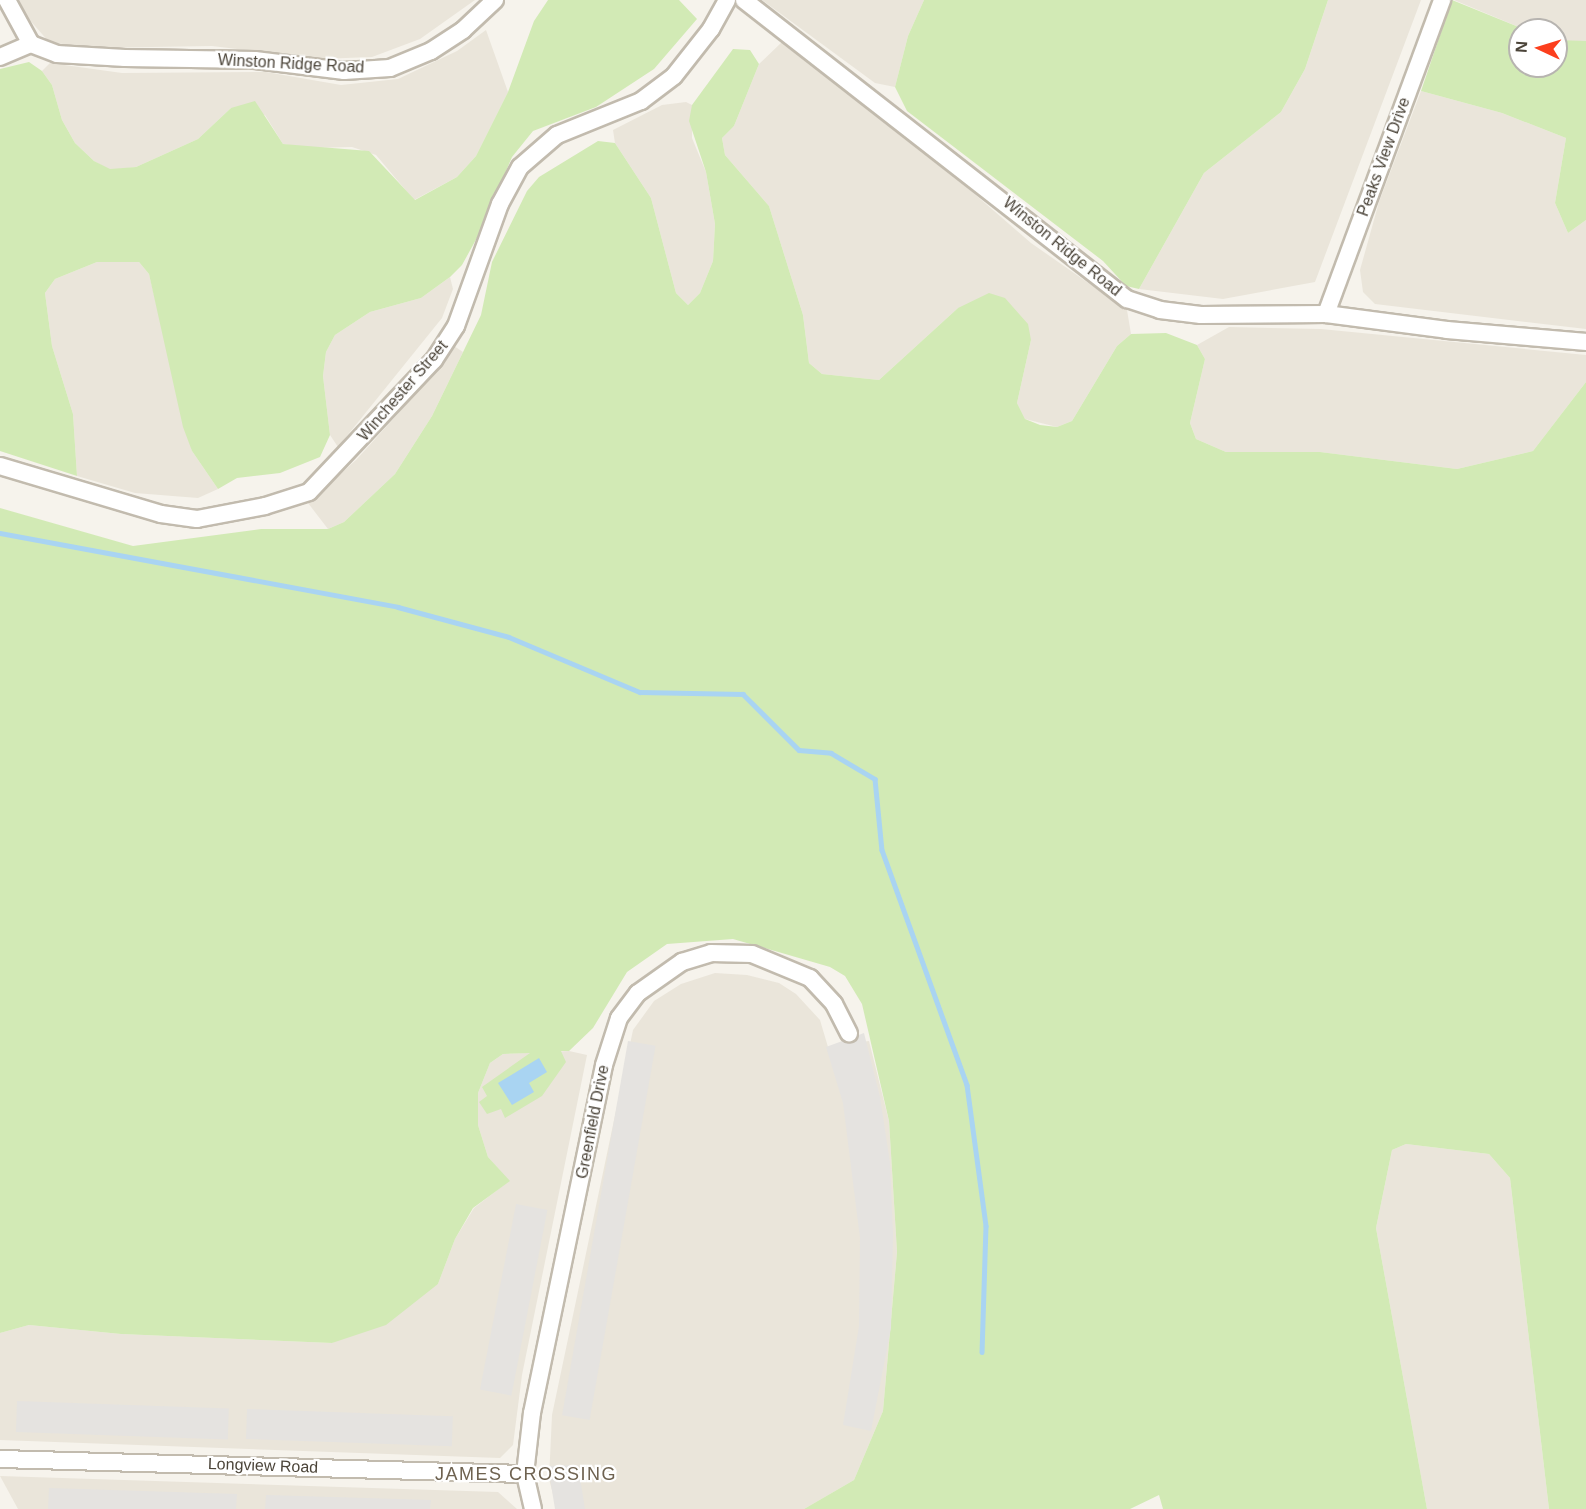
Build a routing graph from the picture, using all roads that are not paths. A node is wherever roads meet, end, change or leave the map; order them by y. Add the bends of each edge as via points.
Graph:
1 (7, 0) edge
2 (495, 0) edge
3 (727, 0) edge
4 (744, 0) edge
5 (1442, 0) edge
6 (31, 44) junction
7 (0, 57) edge
8 (1326, 314) junction
9 (1586, 342) edge
10 (0, 466) edge
11 (849, 1033) dead end
12 (0, 1459) edge
13 (525, 1474) junction
14 (533, 1509) edge

1 - 6 street
2 - 6 street, Winston Ridge Road via 463,30 390,68 344,71 255,60 57,54
3 - 10 street, Winchester Street via 711,29 674,75 641,100 557,135 520,167 500,204 456,326 434,360 309,492 265,506 197,519 161,514
4 - 8 street, Winston Ridge Road via 1127,299 1160,310 1201,315
5 - 8 street, Peaks View Drive
6 - 7 street
8 - 9 street, Winston Ridge Road
11 - 13 street, Greenfield Drive via 834,1004 810,978 752,954 711,953 682,962 630,1002 619,1018 604,1065 532,1413
12 - 13 street, Longview Road
13 - 14 street, Greenfield Drive

